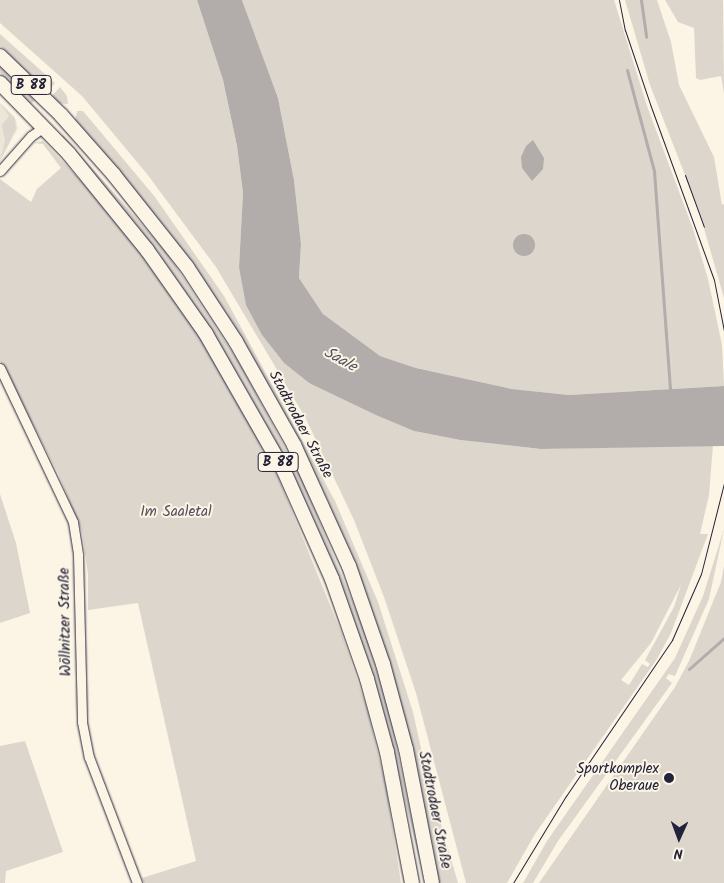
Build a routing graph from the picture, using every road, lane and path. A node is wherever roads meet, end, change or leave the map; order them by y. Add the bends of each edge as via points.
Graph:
1 (0, 56) edge
2 (0, 82) edge
3 (61, 115) junction
4 (44, 127) junction
5 (0, 171) edge
6 (0, 368) edge
7 (137, 883) edge
8 (412, 883) edge
9 (432, 883) edge

1 - 3 main road, Stadtrodaer Straße / B 88
2 - 4 main road, B 88
3 - 4 main road
3 - 9 main road, Stadtrodaer Straße / B 88 via 147,215 212,304 266,393 320,498 370,624 395,706 419,808
4 - 5 street via 31,136
4 - 8 main road, B 88 via 103,194 185,302 284,472 332,579 367,679 387,752
6 - 7 street, Wöllnitzer Straße via 73,522 79,563 82,722 89,758

